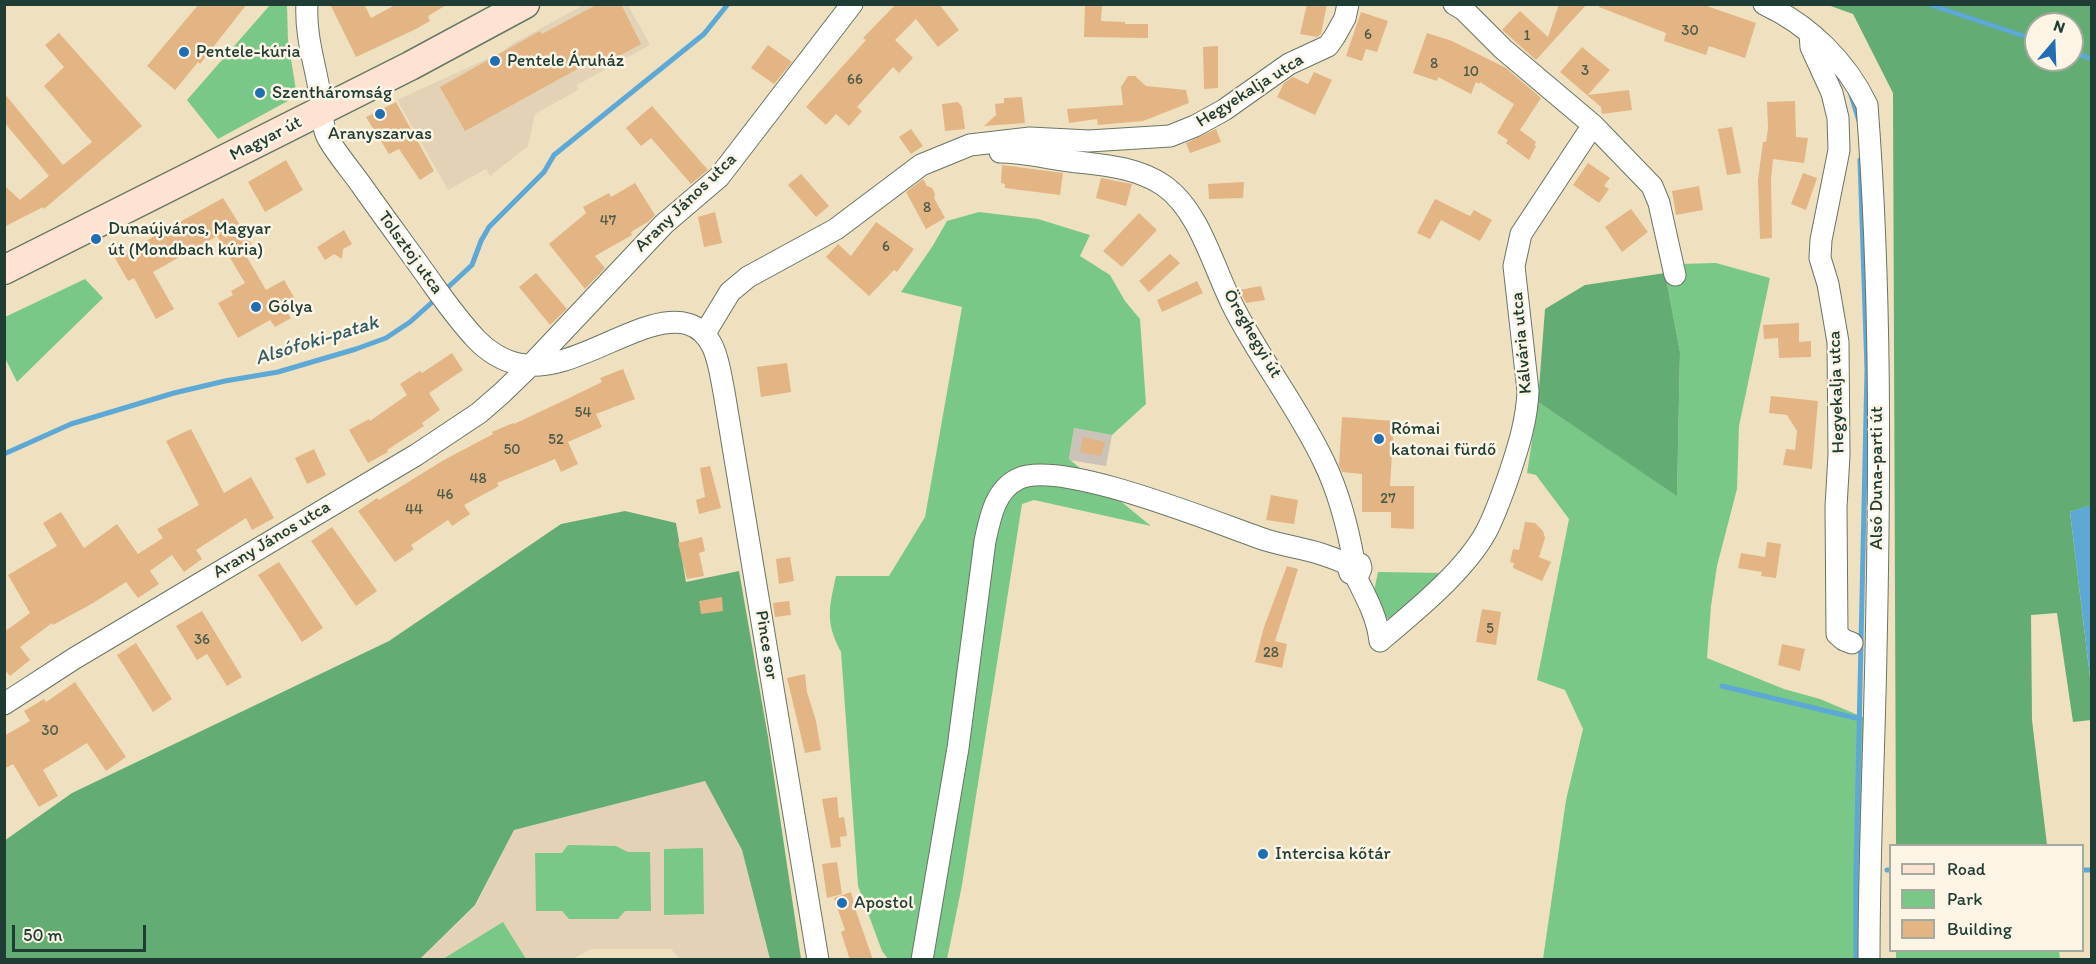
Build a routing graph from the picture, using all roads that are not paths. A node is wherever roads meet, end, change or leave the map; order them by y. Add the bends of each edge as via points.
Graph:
1 (308, 4) edge
2 (525, 4) edge
3 (852, 4) edge
4 (1348, 4) edge
5 (1454, 4) edge
6 (1764, 4) edge
7 (1804, 28) junction
8 (322, 109) junction
9 (1593, 125) junction
10 (1170, 136) junction
11 (1089, 141) joint
12 (942, 155) junction
13 (1091, 164) junction
14 (4, 270) edge
15 (1676, 275) dead end
16 (705, 333) junction
17 (531, 365) junction
18 (1353, 567) junction
19 (1380, 641) joint
20 (1852, 643) dead end
21 (4, 704) edge
22 (818, 960) edge
23 (922, 960) edge
24 (1869, 960) edge

1 - 8 street, Tolsztoj utca via 306,20
2 - 8 street, Magyar út
3 - 17 street, Arany János utca via 719,177 664,224
4 - 10 street, Hegyekalja utca via 1345,18 1328,46 1289,64 1224,110
5 - 9 street
6 - 7 street, Alsó Duna-parti út
7 - 20 street, Hegyekalja utca via 1832,93 1838,118 1839,150 1820,258 1838,342 1837,634
7 - 24 street, Alsó Duna-parti út via 1827,47 1860,90 1867,105 1870,139 1878,377
8 - 14 street, Magyar út
8 - 17 street, Tolsztoj utca via 326,135 477,340 498,357
9 - 15 street via 1652,186
9 - 19 street, Kálvária utca via 1521,234 1516,250 1514,266 1527,411 1494,514 1486,533 1445,582
10 - 11 street, Hegyekalja utca
10 - 13 street, Öreghegyi út via 1154,145
11 - 12 street, Öreghegyi út via 1030,138 970,145
12 - 13 street, Öreghegyi út via 1020,152
12 - 16 street, Öreghegyi út via 921,165 836,229 748,277 730,292
13 - 18 street, Öreghegyi út via 1140,174 1164,186 1196,222 1235,310 1326,464 1349,533
16 - 17 street via 677,322 654,325 581,355
16 - 22 street, Pince sor via 714,349 724,392
17 - 21 street, Arany János utca via 478,413 416,454
18 - 19 street, Öreghegyi út via 1378,624
18 - 23 street via 1318,551 1269,540 1061,475 1038,473 1018,478 1004,488 992,510 985,541 958,748

